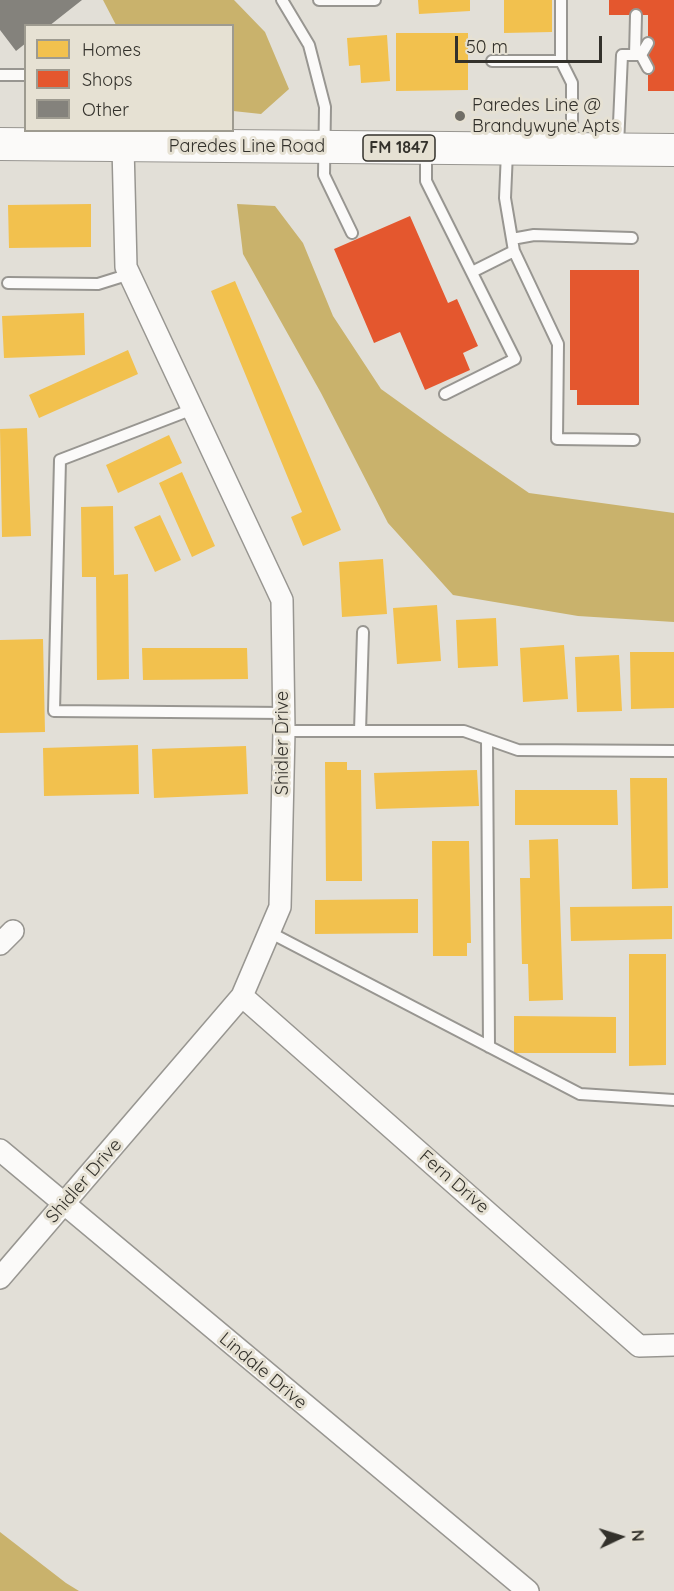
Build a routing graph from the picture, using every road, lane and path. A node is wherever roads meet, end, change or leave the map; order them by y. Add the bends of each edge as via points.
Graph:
1 (282, 0) edge
2 (319, 0) edge
3 (375, 0) edge
4 (561, 0) edge
5 (636, 15) dead end
6 (648, 43) dead end
7 (638, 55) junction
8 (492, 61) dead end
9 (561, 61) junction
10 (648, 68) dead end
11 (0, 75) edge
12 (24, 75) edge
13 (154, 138) edge
14 (0, 144) edge
15 (123, 146) junction
16 (325, 147) junction
17 (426, 148) junction
18 (507, 148) junction
19 (572, 148) junction
20 (618, 149) junction
21 (674, 150) edge
22 (352, 233) dead end
23 (632, 238) dead end
24 (512, 239) junction
25 (514, 251) junction
26 (472, 272) junction
27 (130, 274) junction
28 (8, 283) dead end
29 (445, 394) dead end
30 (193, 409) junction
31 (634, 440) dead end
32 (363, 632) dead end
33 (284, 722) junction
34 (360, 731) junction
35 (487, 740) junction
36 (674, 751) edge
37 (270, 932) junction
38 (242, 996) junction
39 (489, 1047) junction
40 (674, 1100) edge
41 (0, 1150) edge
42 (63, 1206) junction
43 (0, 1278) edge
44 (674, 1345) edge
45 (528, 1591) edge

1 - 16 lane via 309,45 325,107
2 - 3 lane
4 - 9 lane
5 - 7 lane
6 - 7 lane
7 - 10 lane
7 - 20 lane via 622,55
8 - 9 lane
9 - 19 lane via 572,83
11 - 12 lane
13 - 15 main road, Paredes Line Road / FM 1847
13 - 16 main road, Paredes Line Road / FM 1847
14 - 15 main road, Paredes Line Road / FM 1847
15 - 27 street, Shidler Drive
16 - 17 main road, Paredes Line Road / FM 1847
16 - 22 lane via 324,174
17 - 18 main road, Paredes Line Road / FM 1847
17 - 26 lane via 426,181
18 - 19 main road, Paredes Line Road / FM 1847
18 - 24 lane via 506,198
19 - 20 main road, Paredes Line Road / FM 1847
20 - 21 main road, Paredes Line Road / FM 1847
23 - 24 lane via 534,235
24 - 25 lane
25 - 26 lane
25 - 31 lane via 558,344 557,439
26 - 29 lane via 515,359
27 - 28 lane via 98,284
27 - 30 street, Shidler Drive
30 - 33 street, Shidler Drive via 282,600
30 - 33 lane via 60,460 54,711
32 - 34 lane
33 - 34 lane
33 - 37 street, Shidler Drive via 280,907
34 - 35 lane via 464,731
35 - 36 lane via 518,750
35 - 39 lane
37 - 38 street, Shidler Drive
37 - 39 lane
38 - 42 street, Shidler Drive
38 - 44 street, Fern Drive via 639,1346
39 - 40 lane via 580,1094
41 - 42 street, Lindale Drive
42 - 43 street, Shidler Drive
42 - 45 street, Lindale Drive

